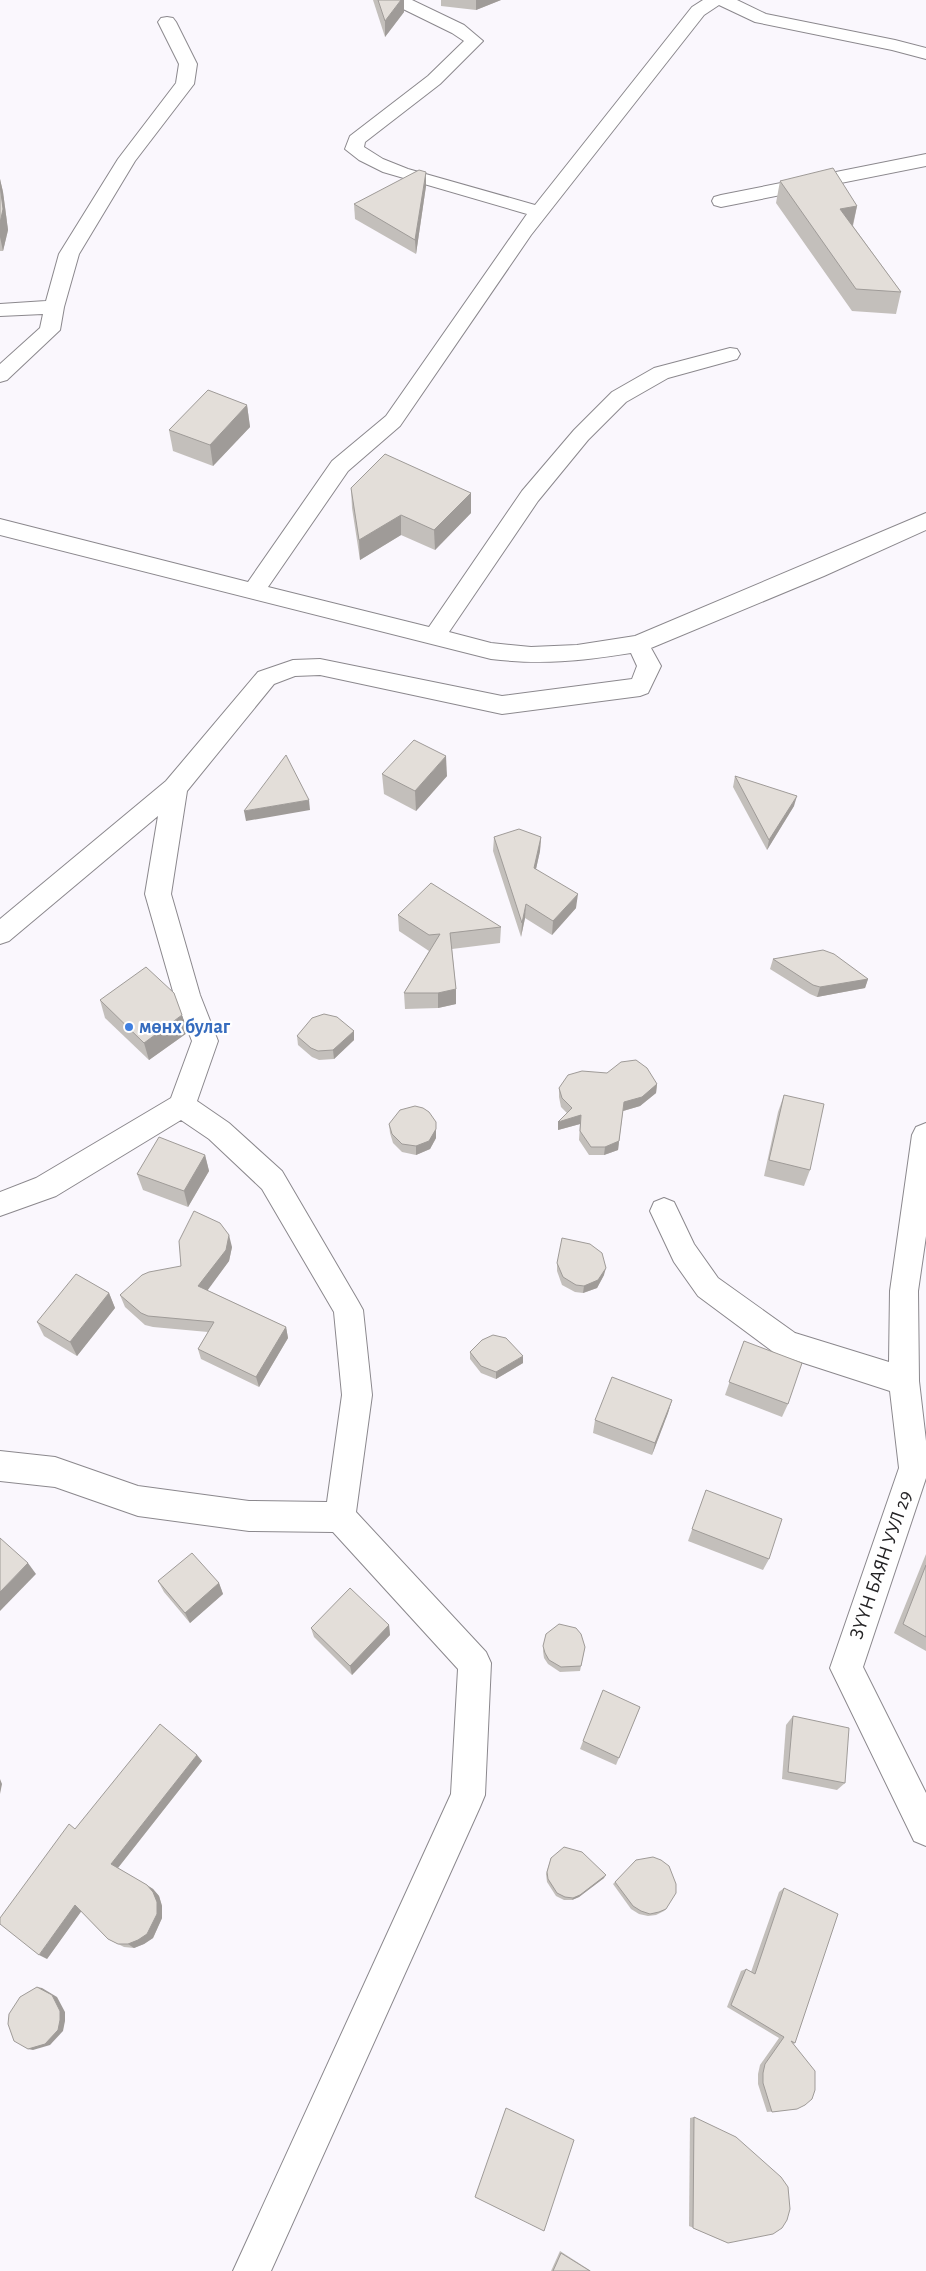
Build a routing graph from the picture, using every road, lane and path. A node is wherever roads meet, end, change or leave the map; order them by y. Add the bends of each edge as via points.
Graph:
1 (715, 0) edge
2 (723, 0) edge
3 (403, 2) dead end
4 (167, 22) dead end
5 (926, 54) edge
6 (926, 160) edge
7 (721, 201) dead end
8 (539, 212) junction
9 (54, 307) junction
10 (0, 310) edge
11 (730, 354) dead end
12 (0, 375) edge
13 (926, 521) edge
14 (0, 527) edge
15 (254, 590) junction
16 (434, 637) junction
17 (638, 644) junction
18 (175, 788) junction
19 (0, 934) edge
20 (182, 1105) junction
21 (926, 1135) edge
22 (0, 1204) edge
23 (664, 1211) dead end
24 (904, 1381) junction
25 (0, 1466) edge
26 (340, 1517) junction
27 (926, 1829) edge
28 (252, 2271) edge

1 - 8 street via 698,11
2 - 5 street via 761,18
3 - 8 street via 458,29 474,41 434,80 356,140 354,150 392,170
4 - 9 street via 188,64 185,84 127,159 69,254
6 - 7 street
8 - 15 street via 393,421 340,466
9 - 10 street
9 - 12 street via 50,330
11 - 16 street via 661,373 619,398 581,436 530,496
13 - 17 street
14 - 15 street
15 - 16 street
16 - 17 street via 491,651 531,654 577,653
17 - 18 street via 648,666 640,687 502,705 320,667 293,668 266,678
18 - 19 street
18 - 20 street via 158,894 187,995 205,1041
20 - 22 street via 46,1187
20 - 26 street via 219,1131 272,1180 348,1310 357,1395
21 - 24 street, ЗҮҮН БАЯН УУЛ 29 via 904,1291
23 - 24 street via 684,1253 708,1287 786,1344
24 - 27 street, ЗҮҮН БАЯН УУЛ 29 via 914,1468 846,1668
25 - 26 street via 55,1472 138,1501 249,1516
26 - 28 street via 475,1663 468,1795

